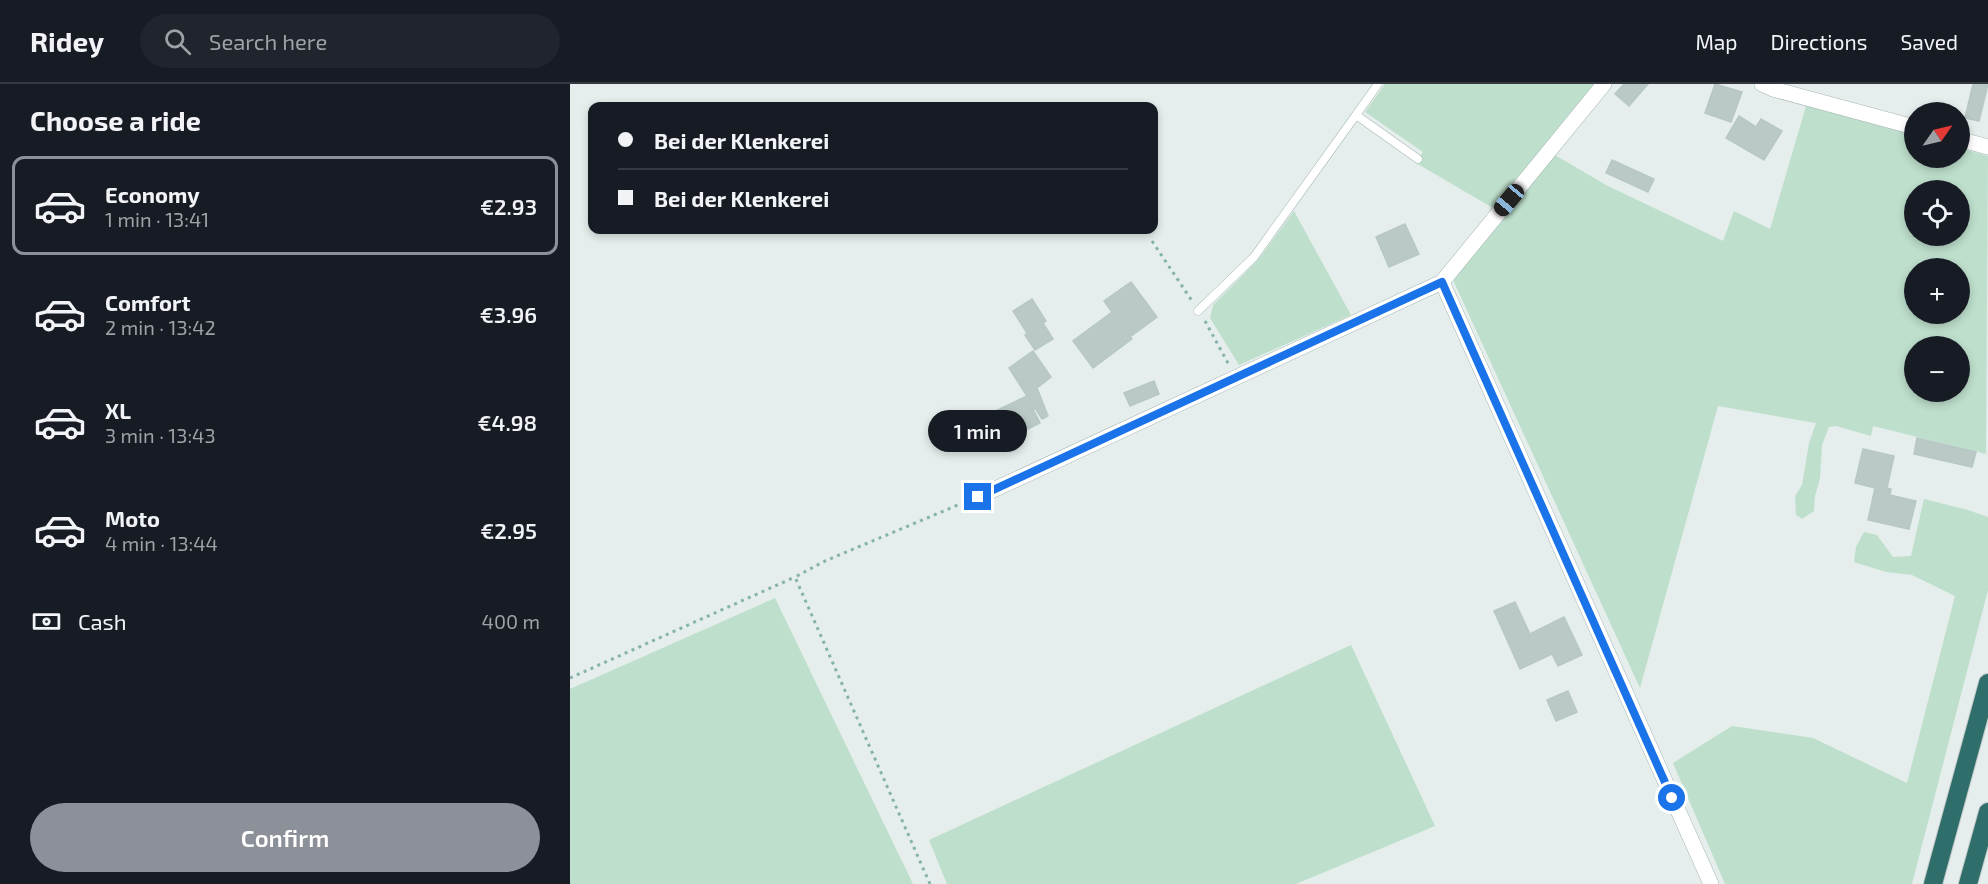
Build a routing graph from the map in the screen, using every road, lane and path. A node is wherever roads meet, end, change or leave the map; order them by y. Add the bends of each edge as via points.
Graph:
1 (1378, 84) edge
2 (1604, 84) edge
3 (1762, 84) edge
4 (1356, 115) junction
5 (1904, 124) edge
6 (1970, 142) edge
7 (1988, 147) edge
8 (1418, 159) dead end
9 (1442, 282) junction
10 (1198, 310) dead end
11 (978, 497) joint
12 (795, 577) junction
13 (570, 678) edge
14 (1988, 683) edge
15 (1988, 812) edge
16 (930, 884) edge
17 (1711, 884) edge
18 (1933, 884) edge
19 (1968, 884) edge

1 - 4 lane
2 - 9 street
3 - 5 street
4 - 8 lane
4 - 10 lane via 1254,257
6 - 7 street
9 - 11 street
9 - 17 street
11 - 12 path
12 - 13 path
12 - 16 path
14 - 18 highway
15 - 19 highway

